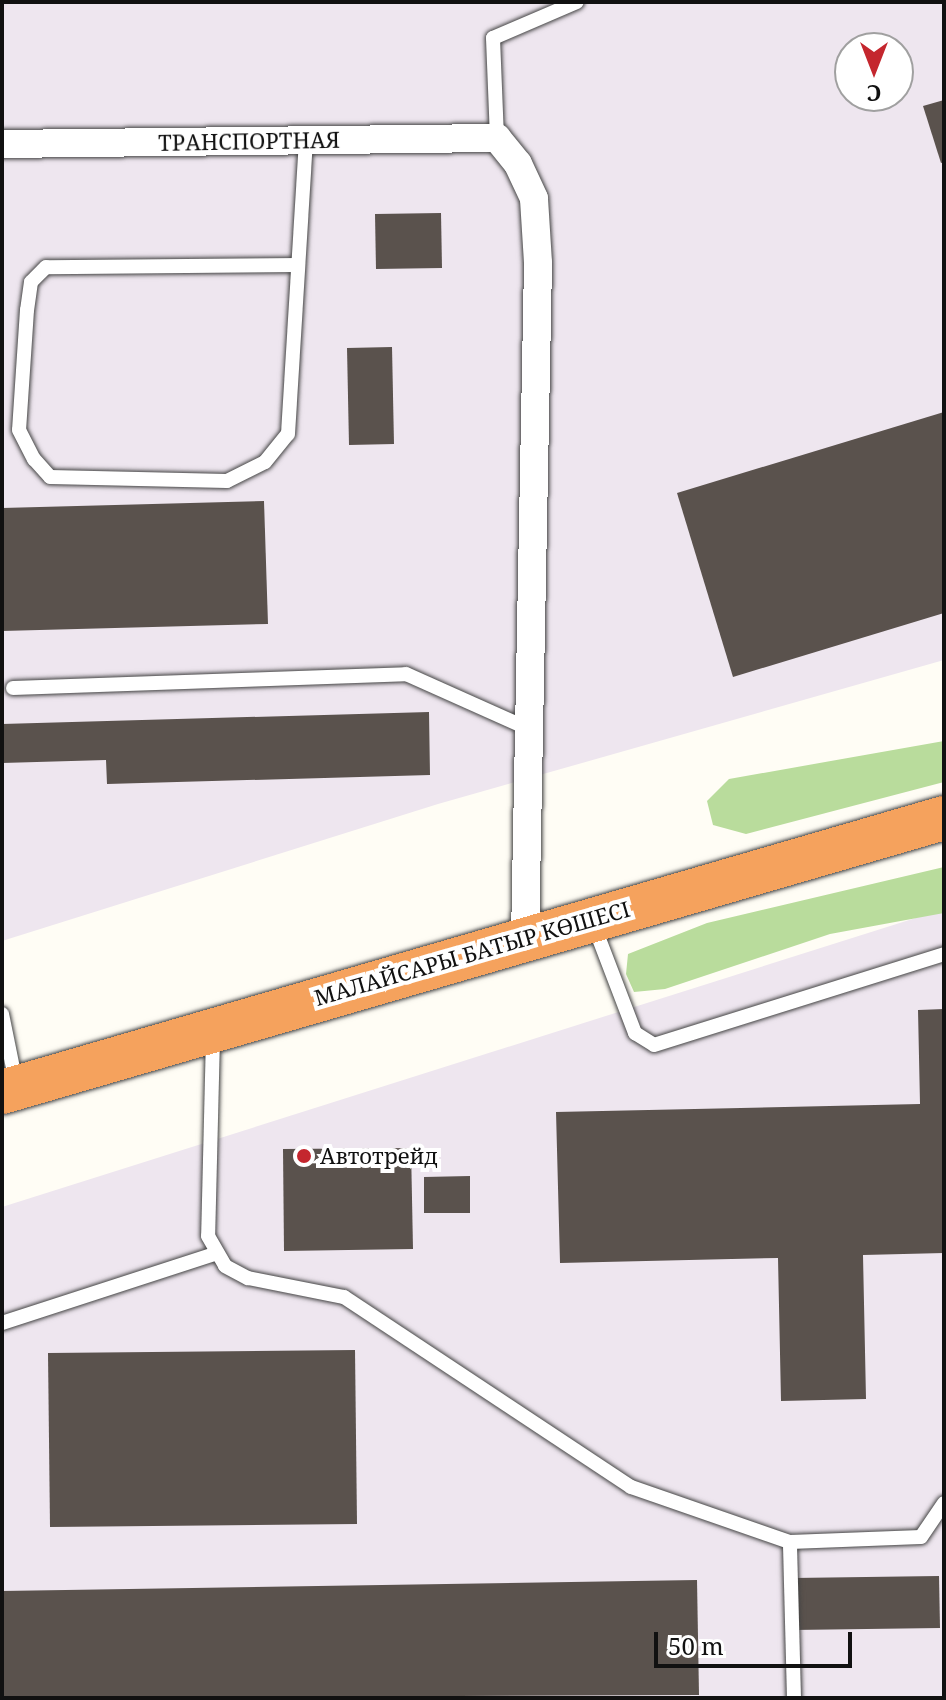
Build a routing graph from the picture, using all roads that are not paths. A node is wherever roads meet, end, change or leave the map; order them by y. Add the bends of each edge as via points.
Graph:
1 (577, 2) edge
2 (497, 138) junction
3 (306, 140) junction
4 (2, 144) edge
5 (298, 265) junction
6 (13, 688) dead end
7 (527, 728) junction
8 (944, 818) edge
9 (591, 919) junction
10 (525, 937) junction
11 (944, 954) edge
12 (2, 1014) edge
13 (213, 1029) junction
14 (10, 1090) edge
15 (214, 1254) junction
16 (2, 1323) edge
17 (944, 1503) edge
18 (790, 1542) junction
19 (794, 1698) edge

1 - 2 lane via 493,38
2 - 3 street, ТРАНСПОРТНАЯ
2 - 7 street via 534,199 538,263
3 - 4 street, ТРАНСПОРТНАЯ
3 - 5 lane
5 - 5 lane via 46,267 31,282 19,430 34,459 50,477 227,481 265,462 288,434
6 - 7 lane via 406,674
7 - 10 street
8 - 9 highway, МАЛАЙСАРЫ БАТЫР КӨШЕСІ
9 - 10 highway, МАЛАЙСАРЫ БАТЫР КӨШЕСІ
9 - 11 lane via 635,1033 654,1045
10 - 13 highway, МАЛАЙСАРЫ БАТЫР КӨШЕСІ
12 - 14 lane
13 - 14 highway, МАЛАЙСАРЫ БАТЫР КӨШЕСІ
13 - 15 lane via 208,1236
15 - 16 lane
15 - 18 lane via 248,1278 344,1297 631,1487
17 - 18 lane via 921,1537
18 - 19 lane

